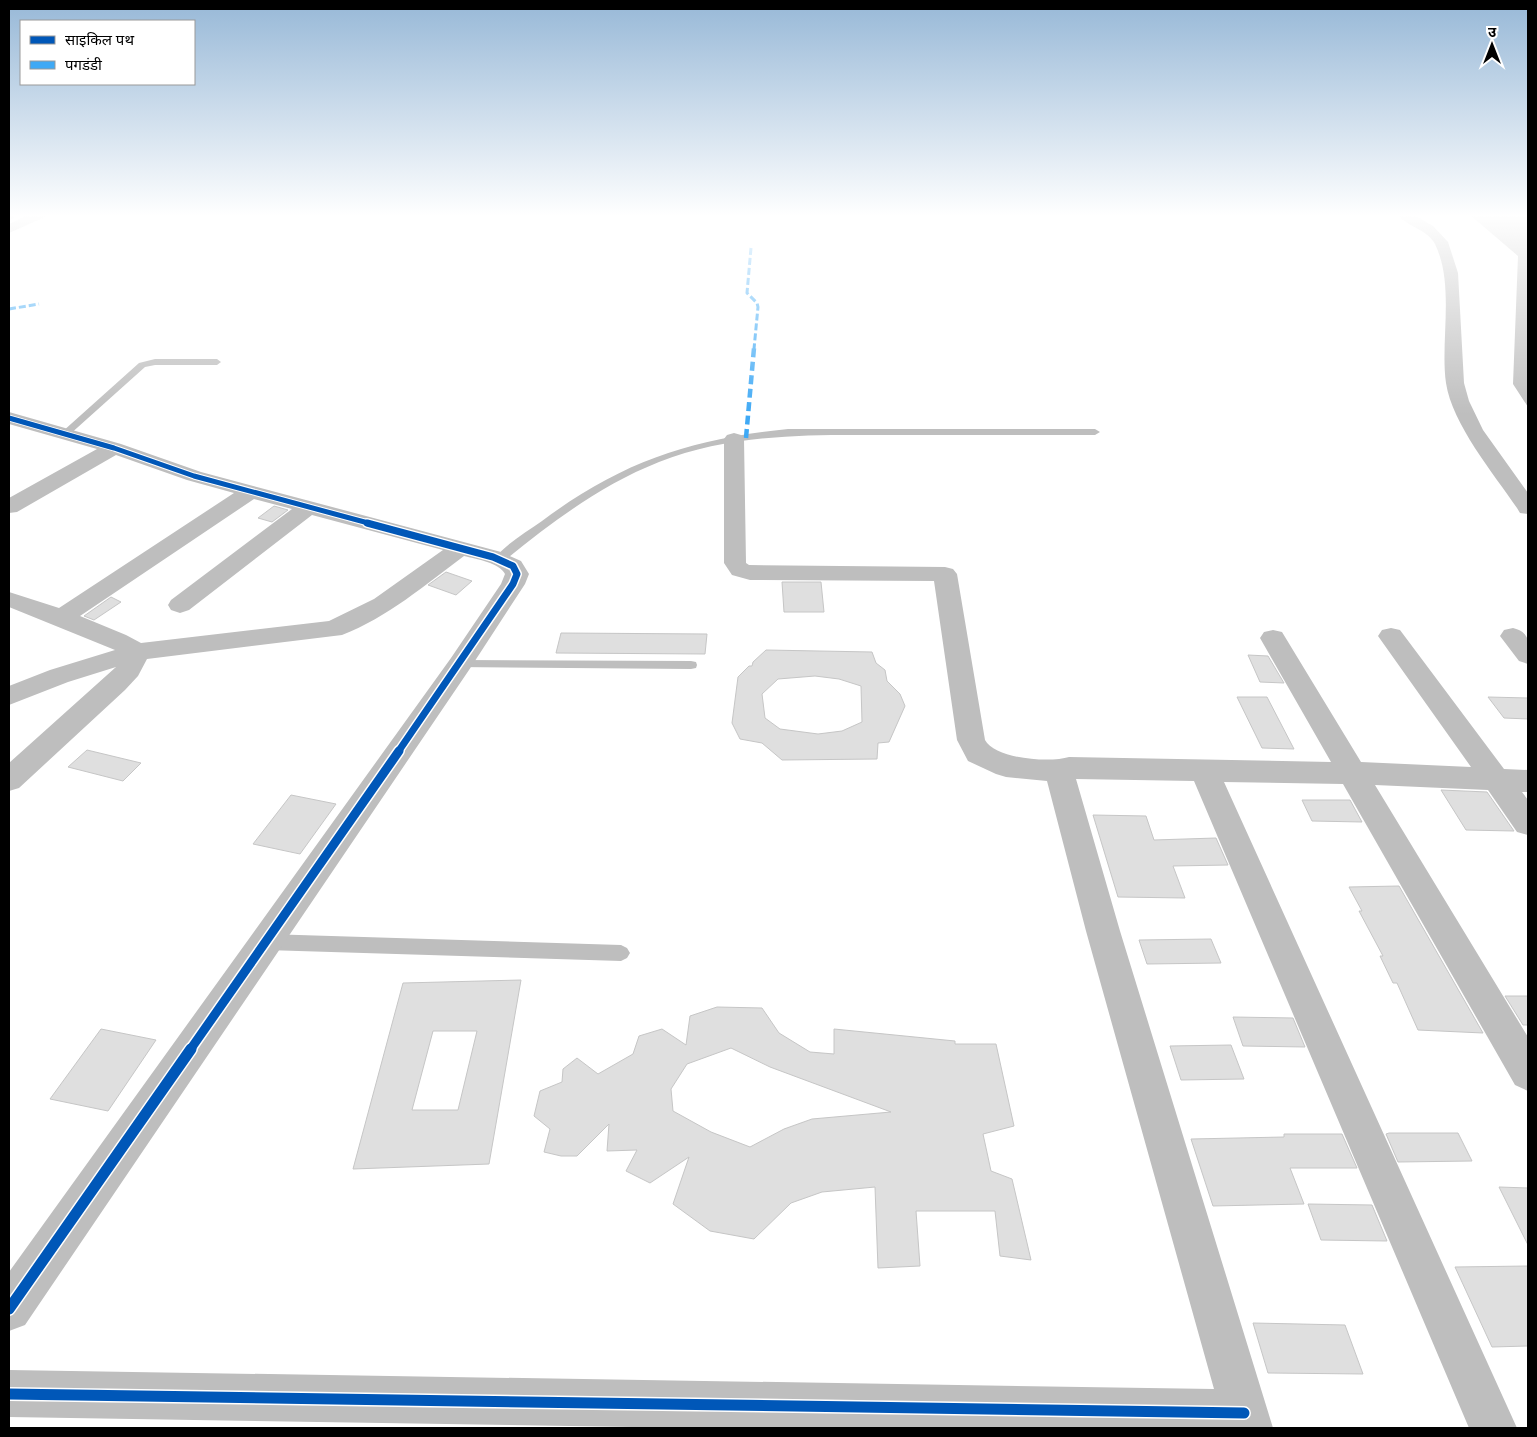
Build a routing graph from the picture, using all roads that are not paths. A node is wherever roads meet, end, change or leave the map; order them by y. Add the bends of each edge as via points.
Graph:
1 (1451, 281) edge
2 (218, 362) dead end
3 (15, 424) edge
4 (1095, 432) dead end
5 (64, 434) junction
6 (734, 440) junction
7 (114, 448) junction
8 (250, 492) junction
9 (9, 507) edge
10 (309, 507) junction
11 (1528, 508) edge
12 (461, 548) junction
13 (500, 559) junction
14 (9, 599) edge
15 (180, 605) dead end
16 (62, 617) junction
17 (1391, 636) dead end
18 (1513, 636) dead end
19 (1273, 638) dead end
20 (135, 652) junction
21 (1528, 655) edge
22 (460, 664) junction
23 (691, 665) dead end
24 (9, 696) edge
25 (1204, 770) junction
26 (1062, 772) junction
27 (1351, 773) junction
28 (9, 780) edge
29 (1513, 780) edge
30 (1528, 823) edge
31 (265, 942) junction
32 (621, 954) dead end
33 (1528, 1072) edge
34 (9, 1308) edge
35 (9, 1394) edge
36 (1246, 1420) edge
37 (1493, 1428) edge

1 - 11 main road via 1455,383 1460,400 1474,430
2 - 5 lane via 142,365
3 - 5 main road
4 - 6 lane via 788,432
5 - 7 main road
6 - 13 lane via 670,454 630,470 565,508
6 - 26 main road via 737,568 750,573 946,574 972,740 978,754 1006,766
7 - 8 main road
7 - 9 main road
8 - 10 main road
8 - 16 main road
10 - 12 main road
10 - 15 main road
12 - 13 main road
12 - 20 main road via 380,605 342,626
13 - 22 main road via 516,568 516,579
14 - 16 main road
16 - 20 main road
17 - 29 main road
18 - 21 main road
19 - 27 main road
20 - 24 main road
20 - 28 main road via 132,663 116,684
22 - 23 lane
22 - 31 main road
25 - 26 main road via 1069,768
25 - 27 main road
25 - 37 main road
26 - 36 main road via 1060,779 1102,931
27 - 29 main road
27 - 33 main road
29 - 30 main road
31 - 32 lane
31 - 34 main road
35 - 36 main road

